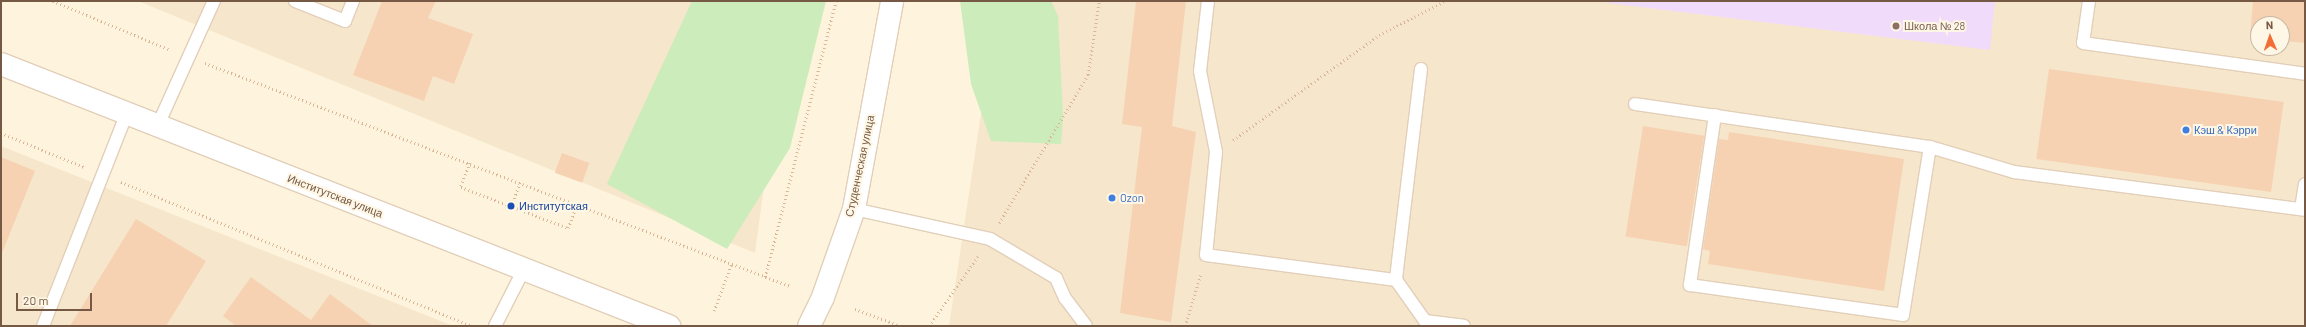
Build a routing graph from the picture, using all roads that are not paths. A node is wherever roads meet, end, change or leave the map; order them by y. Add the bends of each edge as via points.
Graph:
1 (214, 1) edge
2 (294, 1) edge
3 (353, 1) edge
4 (892, 1) edge
5 (1208, 1) edge
6 (2089, 1) edge
7 (1, 64) edge
8 (1421, 69) dead end
9 (2305, 74) edge
10 (1635, 104) dead end
11 (126, 115) junction
12 (1715, 115) junction
13 (157, 127) junction
14 (1930, 147) junction
15 (2305, 184) edge
16 (854, 209) junction
17 (2303, 209) edge
18 (524, 269) junction
19 (1396, 280) junction
20 (43, 326) edge
21 (495, 326) edge
22 (669, 326) edge
23 (809, 326) edge
24 (1086, 326) edge
25 (1464, 326) edge

1 - 13 lane
2 - 3 lane via 345,21
4 - 16 main road, Студенческая улица
5 - 19 lane via 1200,71 1216,152 1206,256
6 - 9 lane via 2082,43
7 - 11 main road, Институтская улица
8 - 19 lane
10 - 12 lane
11 - 13 main road, Институтская улица
11 - 20 lane
12 - 14 lane
12 - 14 lane via 1690,285 1903,315
13 - 18 main road, Институтская улица
14 - 17 lane via 2014,172
15 - 17 lane
16 - 23 main road, Студенческая улица via 823,297
16 - 24 lane via 990,239 1056,278 1065,298
18 - 21 lane
18 - 22 main road, Институтская улица
19 - 25 lane via 1425,321

